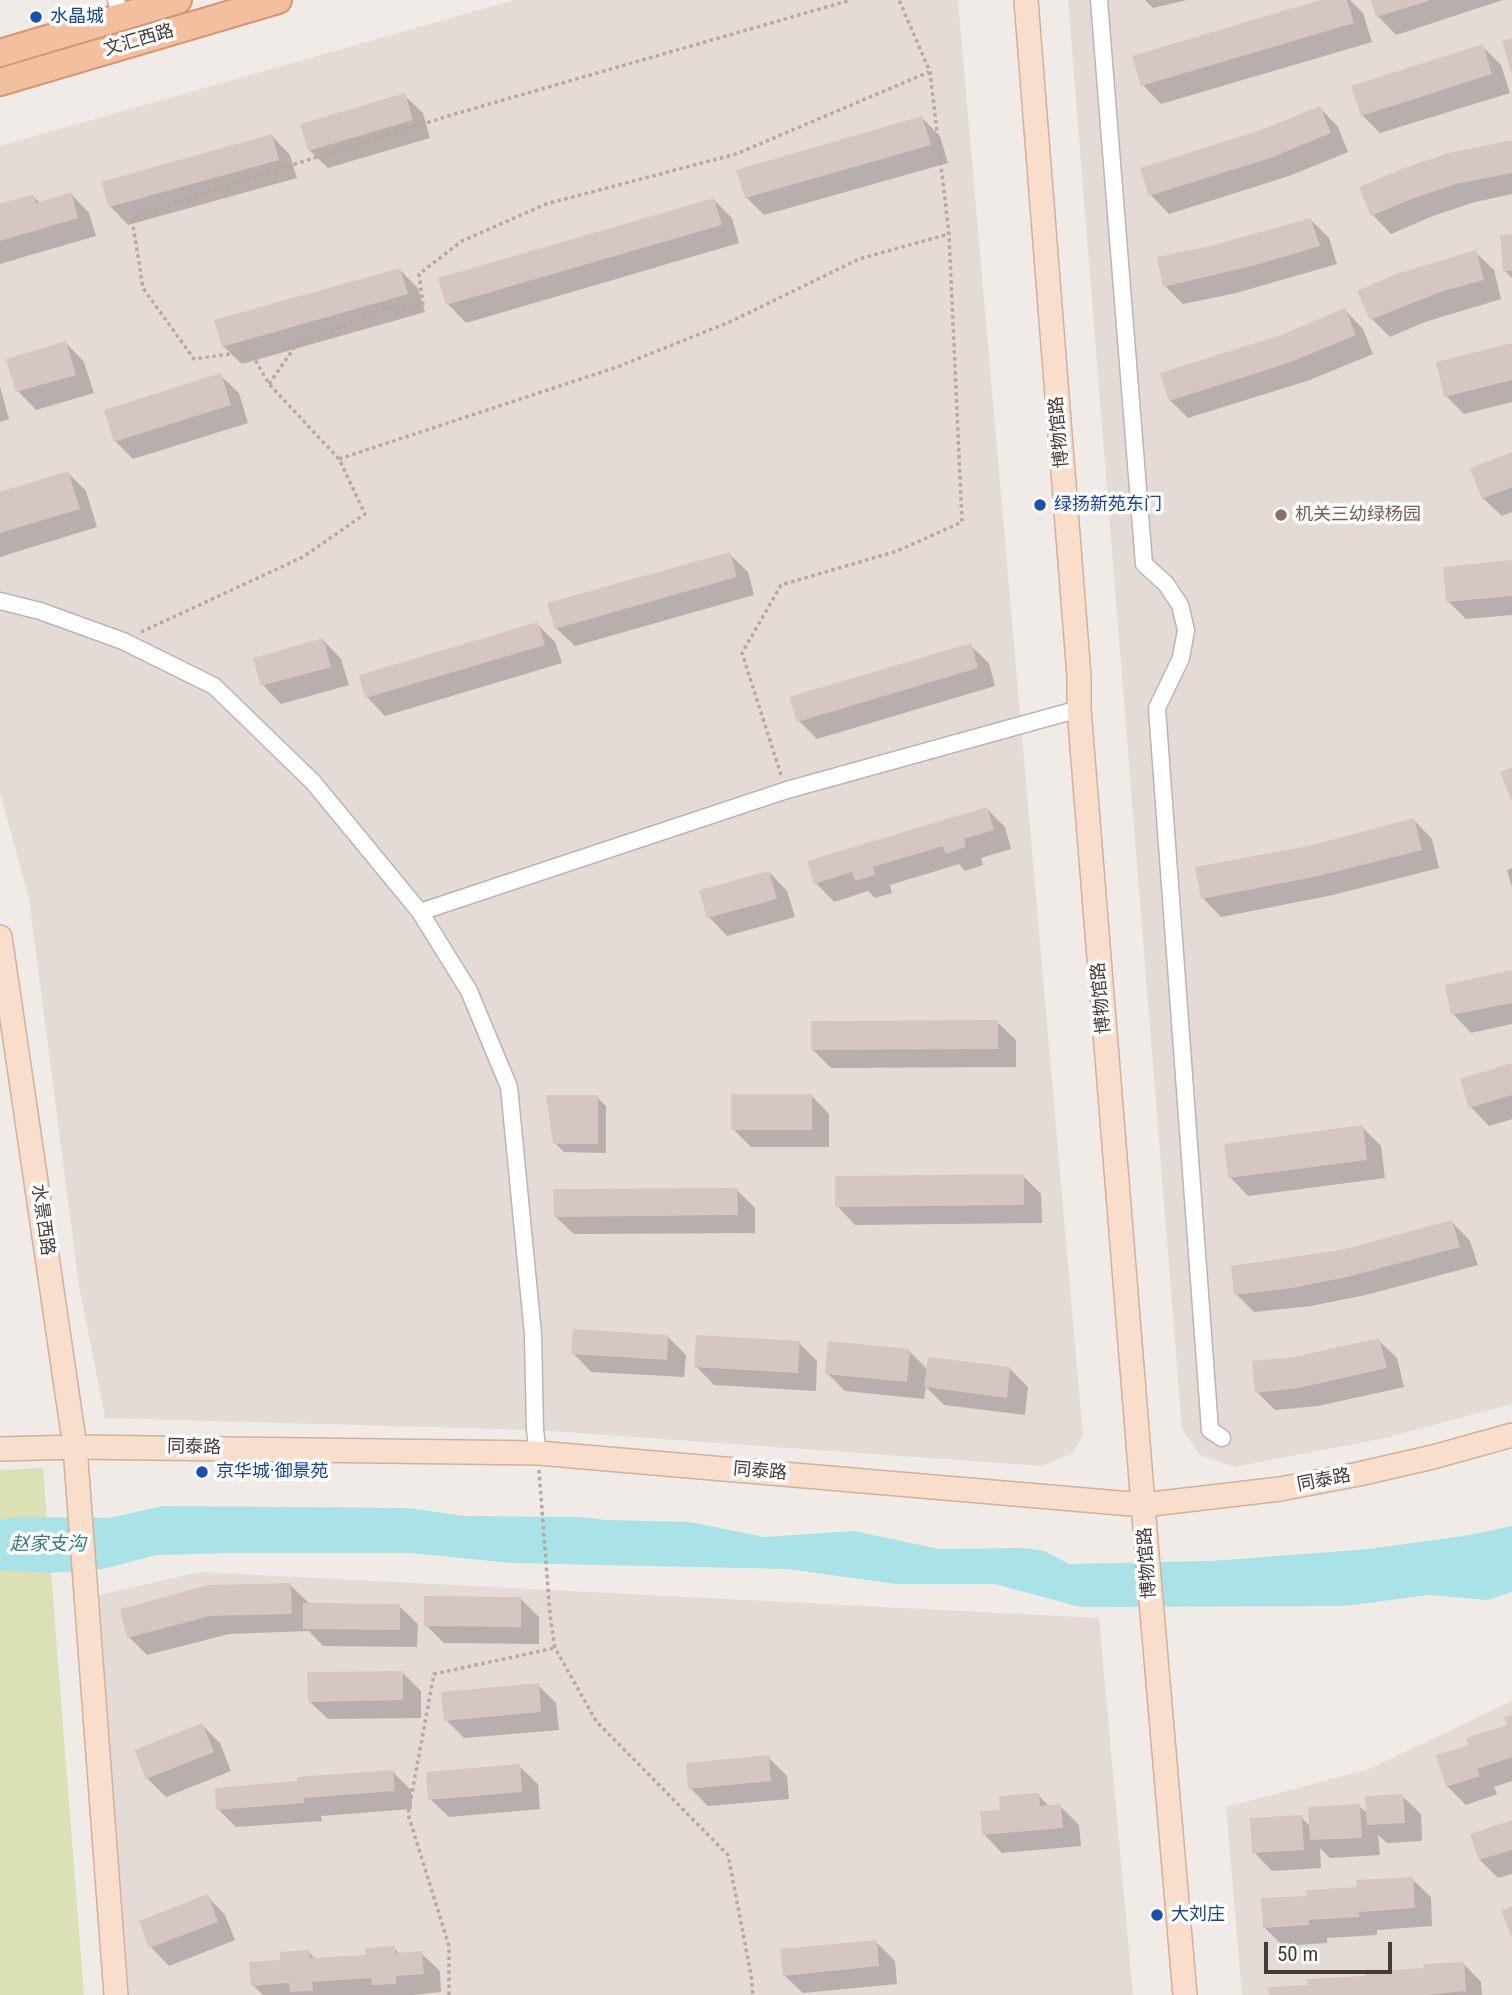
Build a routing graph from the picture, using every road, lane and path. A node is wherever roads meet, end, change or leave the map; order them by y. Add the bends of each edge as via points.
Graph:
1 (178, 0) edge
2 (278, 0) edge
3 (851, 0) edge
4 (899, 0) edge
5 (1026, 0) edge
6 (1100, 0) edge
7 (118, 8) edge
8 (0, 53) edge
9 (930, 72) junction
10 (0, 82) edge
11 (949, 234) junction
12 (269, 384) junction
13 (339, 459) junction
14 (0, 601) edge
15 (123, 640) junction
16 (1079, 709) junction
17 (787, 790) junction
18 (420, 912) junction
19 (0, 937) edge
20 (1512, 1435) edge
21 (1222, 1438) dead end
22 (75, 1447) junction
23 (0, 1449) edge
24 (538, 1453) junction
25 (1143, 1505) junction
26 (555, 1648) junction
27 (116, 1995) edge
28 (449, 1995) edge
29 (753, 1995) edge
30 (1185, 1995) edge

1 - 7 main road, 文汇西路
2 - 10 main road, 文汇西路
3 - 12 path via 458,113 132,219 143,288 194,359 250,351
4 - 9 path
5 - 16 street, 博物馆路
6 - 21 street via 1144,564 1180,605 1186,630 1181,657 1157,708 1210,1430
7 - 8 main road, 文汇西路
9 - 11 path
9 - 12 path via 736,154 546,204 462,241 419,274 423,304 386,308 296,345
11 - 13 path via 859,259 732,321 617,367
11 - 17 path via 962,522 897,551 781,585 742,653
12 - 13 path
13 - 15 path via 365,514 303,557
14 - 15 street
15 - 18 street via 214,686 313,782
16 - 17 street
16 - 25 street, 博物馆路
17 - 18 street
18 - 24 street via 469,992 509,1087 533,1335
19 - 22 street, 水景西路
20 - 25 street, 同泰路 via 1433,1457 1280,1489
22 - 23 street, 同泰路
22 - 24 street, 同泰路
22 - 27 street, 水景西路
24 - 25 street, 同泰路
24 - 26 path
25 - 30 street, 博物馆路
26 - 28 path via 434,1674 408,1814 449,1946
26 - 29 path via 596,1721 728,1855

